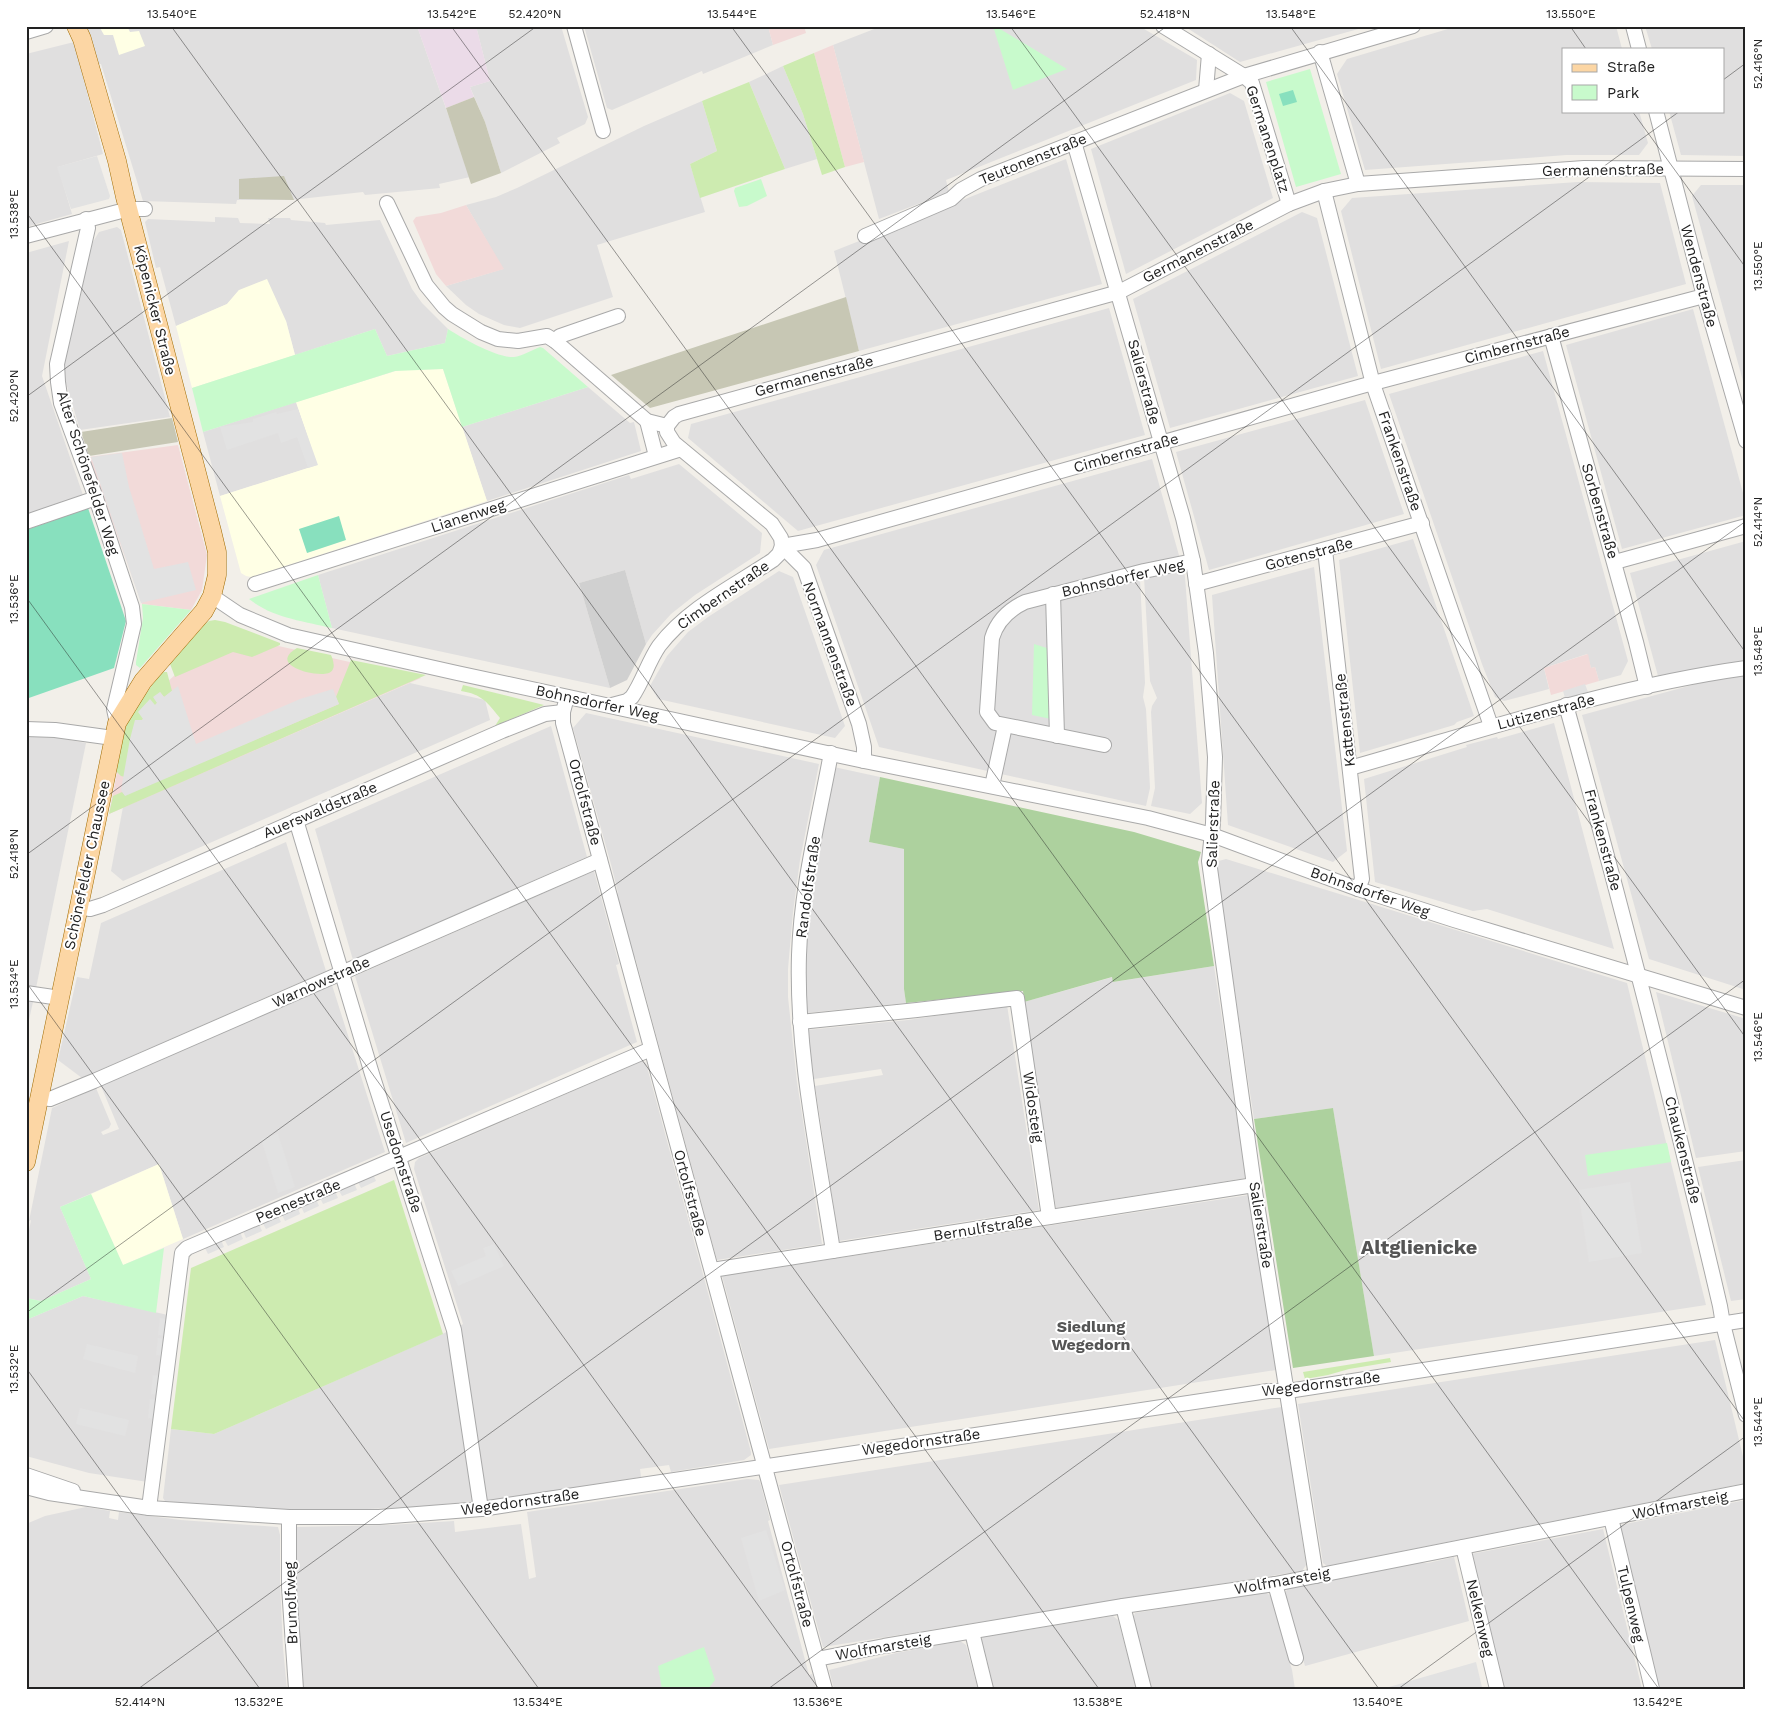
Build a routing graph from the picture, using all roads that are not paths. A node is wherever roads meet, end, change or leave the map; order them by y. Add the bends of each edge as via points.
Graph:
1 (46, 26) edge
2 (76, 26) edge
3 (574, 26) edge
4 (1163, 26) edge
5 (1413, 26) edge
6 (1632, 26) edge
7 (26, 32) edge
8 (1639, 48) edge
9 (1320, 52) junction
10 (1210, 54) junction
11 (1244, 76) junction
12 (1206, 90) junction
13 (1656, 112) edge
14 (603, 131) dead end
15 (1074, 142) junction
16 (1671, 168) junction
17 (1746, 169) edge
18 (1358, 184) junction
19 (1324, 191) junction
20 (387, 202) dead end
21 (1289, 204) junction
22 (137, 209) junction
23 (86, 220) junction
24 (26, 236) edge
25 (865, 236) dead end
26 (1119, 292) junction
27 (1704, 296) junction
28 (618, 316) dead end
29 (1551, 336) junction
30 (555, 341) junction
31 (1373, 384) junction
32 (647, 421) junction
33 (667, 426) junction
34 (1746, 441) edge
35 (1160, 444) junction
36 (681, 448) junction
37 (656, 456) junction
38 (96, 498) junction
39 (26, 522) edge
40 (1422, 523) junction
41 (1746, 526) edge
42 (782, 546) junction
43 (1325, 550) junction
44 (1192, 561) junction
45 (1615, 562) junction
46 (255, 584) dead end
47 (1196, 584) junction
48 (1053, 594) junction
49 (212, 596) junction
50 (123, 667) junction
51 (1746, 668) edge
52 (143, 681) junction
53 (1646, 687) junction
54 (567, 697) junction
55 (1566, 705) junction
56 (611, 706) junction
57 (563, 712) junction
58 (1004, 726) junction
59 (1491, 726) junction
60 (26, 729) edge
61 (115, 730) junction
62 (1057, 736) junction
63 (1104, 745) dead end
64 (831, 753) junction
65 (864, 761) junction
66 (1350, 768) junction
67 (992, 786) junction
68 (296, 820) junction
69 (1212, 835) junction
70 (600, 860) junction
71 (1358, 889) junction
72 (78, 907) junction
73 (342, 974) junction
74 (1640, 976) junction
75 (26, 993) edge
76 (60, 998) junction
77 (1746, 1008) edge
78 (800, 1022) junction
79 (651, 1049) junction
80 (40, 1098) junction
81 (400, 1158) junction
82 (26, 1162) edge
83 (1254, 1185) junction
84 (1049, 1217) junction
85 (833, 1251) junction
86 (712, 1270) junction
87 (1746, 1320) edge
88 (1723, 1324) junction
89 (1288, 1391) junction
90 (1746, 1415) edge
91 (764, 1466) junction
92 (26, 1475) edge
93 (26, 1487) edge
94 (1746, 1492) edge
95 (92, 1499) junction
96 (149, 1508) junction
97 (481, 1509) junction
98 (289, 1517) junction
99 (1611, 1518) junction
100 (1463, 1547) junction
101 (1316, 1576) junction
102 (1275, 1584) junction
103 (1123, 1606) junction
104 (972, 1632) junction
105 (1296, 1658) dead end
106 (817, 1659) junction
107 (296, 1689) edge
108 (825, 1689) edge
109 (986, 1689) edge
110 (1144, 1689) edge
111 (1497, 1689) edge
112 (1652, 1689) edge

1 - 7 street
2 - 22 main road, Köpenicker Straße via 117,161
3 - 14 street
4 - 10 street
5 - 9 street, Teutonenstraße
6 - 8 street
9 - 11 street, Teutonenstraße
9 - 18 street
10 - 11 street
10 - 12 street
11 - 12 street, Teutonenstraße
11 - 21 street, Germanenplatz via 1252,83
12 - 15 street, Teutonenstraße
13 - 16 street, Wendenstraße
15 - 25 street, Teutonenstraße via 981,179 951,199
15 - 26 street, Salierstraße
16 - 17 street, Germanenstraße
16 - 18 street, Germanenstraße via 1584,168
16 - 27 street, Wendenstraße
18 - 19 street, Germanenstraße
19 - 21 street, Germanenstraße
19 - 31 street, Frankenstraße
20 - 30 street via 426,285 452,314 498,339 518,341 547,336
21 - 26 street, Germanenstraße
22 - 23 street
22 - 49 main road, Köpenicker Straße via 217,552 217,575
23 - 24 street
23 - 38 street, Alter Schönefelder Weg via 88,228 57,373 61,403
26 - 33 street, Germanenstraße via 679,414
26 - 35 street, Salierstraße
27 - 29 street, Cimbernstraße
27 - 34 street, Wendenstraße
28 - 30 street via 560,336
29 - 31 street, Cimbernstraße
29 - 45 street, Sorbenstraße
30 - 32 street
31 - 35 street, Cimbernstraße
31 - 40 street, Frankenstraße
32 - 33 street
32 - 37 street
33 - 36 street, Normannenstraße via 669,436
35 - 42 street, Cimbernstraße via 817,540
35 - 44 street, Salierstraße via 1183,518
36 - 37 street, Lianenweg
36 - 42 street, Normannenstraße via 772,524
37 - 46 street, Lianenweg
38 - 39 street
38 - 50 street, Alter Schönefelder Weg via 132,607 134,624
40 - 43 street, Gotenstraße
40 - 59 street, Frankenstraße
41 - 45 street
42 - 56 street, Cimbernstraße via 773,560 696,610 673,630 652,656 632,697
42 - 65 street, Normannenstraße via 804,568 859,724
43 - 47 street, Gotenstraße
43 - 66 street, Kattenstraße
44 - 47 street, Salierstraße
44 - 48 street, Bohnsdorfer Weg
45 - 53 street, Sorbenstraße
47 - 69 street, Salierstraße via 1215,757
48 - 58 street, Bohnsdorfer Weg via 1013,608 995,628 987,712 995,723
48 - 62 street, Bohnsdorfer Weg
49 - 52 main road, Schönefelder Chaussee via 204,612
49 - 54 street, Bohnsdorfer Weg via 240,615 288,635
50 - 52 street
50 - 61 street, Alter Schönefelder Weg via 114,709
51 - 53 street, Lutizenstraße
52 - 61 main road, Schönefelder Chaussee
53 - 55 street, Lutizenstraße
54 - 56 street, Bohnsdorfer Weg
54 - 57 street, Ortolfstraße
55 - 59 street, Lutizenstraße
55 - 74 street, Frankenstraße
56 - 64 street, Bohnsdorfer Weg
57 - 68 street, Auerswaldstraße via 545,714
57 - 70 street, Ortolfstraße via 563,723
58 - 62 street
58 - 67 street
59 - 66 street, Lutizenstraße
60 - 61 street
61 - 72 main road, Schönefelder Chaussee
62 - 63 street
64 - 65 street, Bohnsdorfer Weg
64 - 78 street, Randolfstraße via 802,916
65 - 67 street, Bohnsdorfer Weg
66 - 71 street, Kattenstraße via 1362,879
67 - 69 street, Bohnsdorfer Weg via 1148,818
68 - 72 street, Auerswaldstraße via 103,905 90,909
68 - 73 street, Usedomstraße
69 - 71 street, Bohnsdorfer Weg
69 - 83 street, Salierstraße via 1208,861
70 - 73 street, Warnowstraße
70 - 79 street, Ortolfstraße
71 - 74 street, Bohnsdorfer Weg
72 - 76 main road, Schönefelder Chaussee
73 - 80 street, Warnowstraße via 50,1099
73 - 81 street, Usedomstraße
74 - 77 street, Bohnsdorfer Weg
74 - 88 street, Chaukenstraße
75 - 76 street
76 - 80 main road, Schönefelder Chaussee
78 - 84 street, Widosteig via 1017,998
78 - 85 street, Randolfstraße
79 - 81 street, Peenestraße
79 - 86 street, Ortolfstraße
80 - 82 main road, Schönefelder Chaussee
81 - 96 street, Peenestraße via 187,1248 182,1253
81 - 97 street, Usedomstraße via 454,1330
83 - 84 street, Bernulfstraße
83 - 89 street, Salierstraße
84 - 85 street, Bernulfstraße
85 - 86 street, Bernulfstraße
86 - 91 street, Ortolfstraße
87 - 88 street, Wegedornstraße
88 - 89 street, Wegedornstraße
88 - 90 street, Chaukenstraße
89 - 91 street, Wegedornstraße via 1268,1391
89 - 101 street, Salierstraße
91 - 97 street, Wegedornstraße
91 - 106 street, Ortolfstraße
92 - 95 street, Wegedornstraße
93 - 95 street, Wegedornstraße
94 - 99 street, Wolfmarsteig
95 - 96 street, Wegedornstraße
96 - 98 street, Wegedornstraße
97 - 98 street, Wegedornstraße via 379,1516
98 - 107 street, Brunolfweg via 289,1587
99 - 100 street, Wolfmarsteig
99 - 112 street, Tulpenweg
100 - 101 street, Wolfmarsteig
100 - 111 street, Nelkenweg
101 - 102 street, Wolfmarsteig
102 - 103 street, Wolfmarsteig
102 - 105 street
103 - 104 street, Wolfmarsteig
103 - 110 street
104 - 106 street, Wolfmarsteig
104 - 109 street
106 - 108 street, Ortolfstraße

